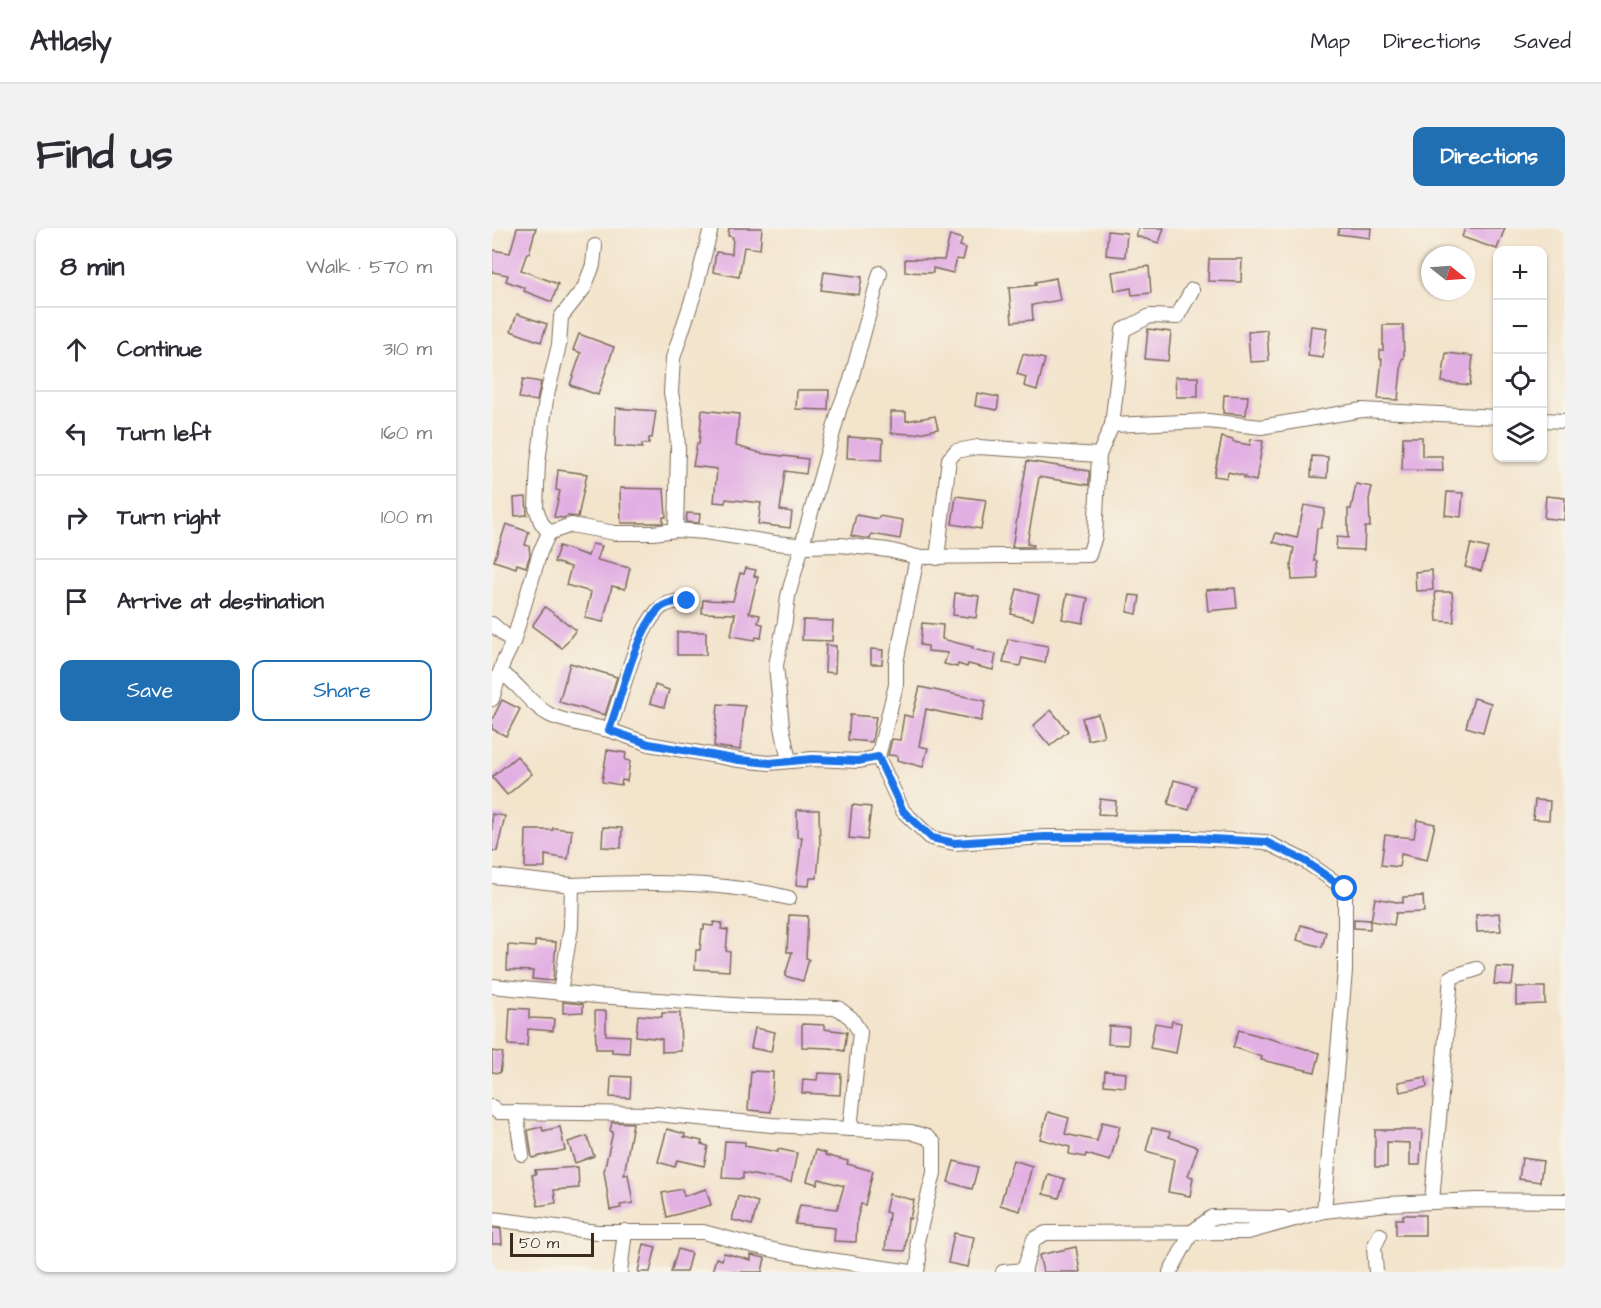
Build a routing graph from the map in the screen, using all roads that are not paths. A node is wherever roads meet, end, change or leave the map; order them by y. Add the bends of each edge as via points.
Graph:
1 (711, 228) edge
2 (595, 246) dead end
3 (880, 273) dead end
4 (1192, 290) dead end
5 (1493, 417) edge
6 (1547, 420) edge
7 (1565, 421) edge
8 (1112, 425) junction
9 (1099, 455) junction
10 (676, 530) junction
11 (549, 533) junction
12 (802, 545) junction
13 (917, 557) junction
14 (937, 558) junction
15 (687, 601) dead end
16 (492, 624) edge
17 (513, 642) junction
18 (500, 672) junction
19 (492, 699) edge
20 (609, 730) junction
21 (878, 757) junction
22 (789, 761) junction
23 (492, 876) edge
24 (572, 885) junction
25 (789, 898) dead end
26 (1477, 969) dead end
27 (492, 986) edge
28 (560, 992) junction
29 (492, 1107) edge
30 (516, 1112) junction
31 (850, 1129) junction
32 (522, 1154) dead end
33 (1565, 1201) edge
34 (1432, 1202) junction
35 (1324, 1211) junction
36 (492, 1219) edge
37 (625, 1231) junction
38 (1192, 1232) junction
39 (1380, 1235) dead end
40 (889, 1270) edge
41 (1024, 1271) edge
42 (620, 1272) edge
43 (911, 1272) edge
44 (917, 1272) edge
45 (1004, 1272) edge
46 (1170, 1272) edge
47 (1376, 1272) edge

1 - 10 street via 673,358 671,393 678,449
2 - 11 street via 584,288 561,317 559,345 546,399 536,508
3 - 12 street
4 - 8 street via 1177,317 1150,316 1122,330
5 - 8 street via 1362,410 1261,427 1208,421
6 - 7 street
8 - 9 street
9 - 14 street via 1095,536 1089,555
9 - 14 street via 978,447 956,451 950,459
10 - 11 street via 615,533 571,525
10 - 12 street
11 - 17 street
12 - 13 street via 888,550
12 - 22 street via 776,664
13 - 14 street
13 - 21 street via 896,663 896,684
15 - 20 street via 675,600 658,609 646,628
16 - 17 street
17 - 18 street
18 - 19 street
18 - 20 street via 550,714
20 - 22 street via 687,752 770,763
21 - 22 street via 858,761
21 - 35 street via 903,811 932,838 954,843 1045,837 1266,842 1305,861 1345,889 1345,971
23 - 24 street
24 - 25 street via 685,883
24 - 28 street via 571,927
26 - 34 street via 1451,977
27 - 28 street
28 - 31 street via 748,1006 838,1008 860,1032
29 - 30 street via 498,1112
30 - 31 street via 656,1114
30 - 32 street
31 - 44 street via 911,1132 934,1143 934,1173 917,1241
33 - 34 street
34 - 35 street
35 - 38 street via 1248,1232
36 - 37 street via 597,1232
37 - 40 street via 703,1232 797,1255
37 - 42 street
38 - 41 street via 1046,1233 1034,1239
38 - 46 street
39 - 47 street via 1374,1247
40 - 43 street
41 - 45 street

